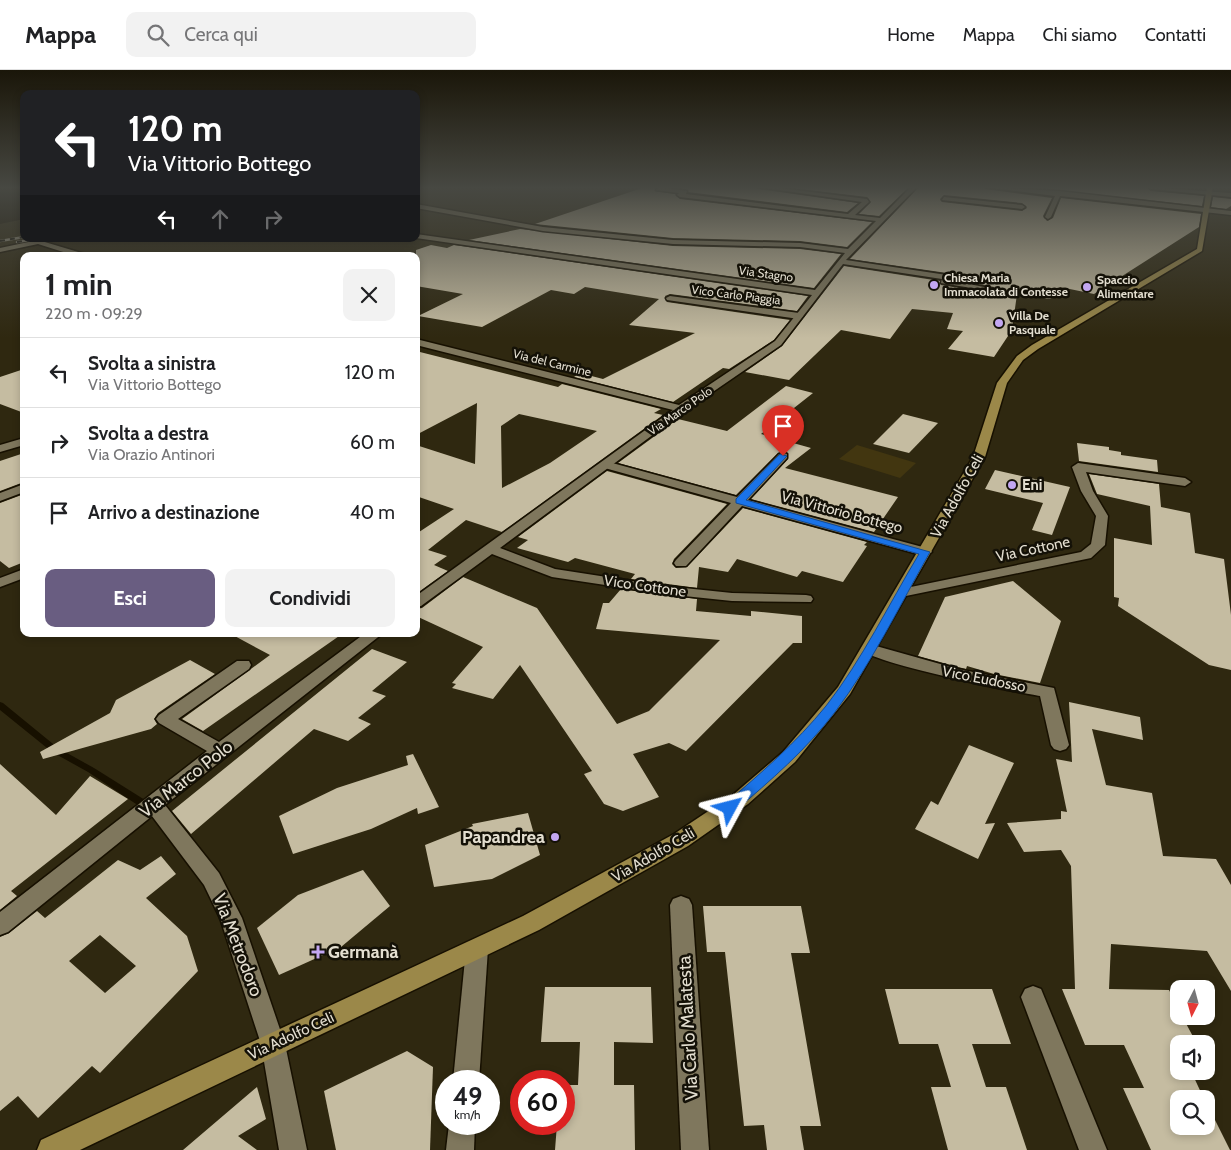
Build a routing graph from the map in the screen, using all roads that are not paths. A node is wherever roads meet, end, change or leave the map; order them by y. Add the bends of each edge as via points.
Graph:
1 (426, 237) edge
2 (627, 237) edge
3 (864, 237) edge
4 (1204, 237) edge
5 (38, 242) edge
6 (38, 242) edge
7 (0, 250) edge
8 (850, 251) junction
9 (69, 252) edge
10 (842, 262) junction
11 (990, 289) dead end
12 (816, 293) junction
13 (670, 298) dead end
14 (799, 316) junction
15 (420, 343) edge
16 (681, 409) junction
17 (20, 442) edge
18 (0, 449) edge
19 (783, 456) dead end
20 (605, 465) junction
21 (1186, 482) dead end
22 (20, 490) edge
23 (0, 497) edge
24 (739, 501) junction
25 (489, 548) junction
26 (925, 552) junction
27 (680, 563) dead end
28 (20, 575) edge
29 (0, 583) edge
30 (901, 594) junction
31 (806, 599) dead end
32 (420, 600) edge
33 (370, 637) edge
34 (869, 649) junction
35 (244, 664) dead end
36 (1060, 745) dead end
37 (221, 751) junction
38 (154, 805) junction
39 (681, 905) dead end
40 (0, 925) edge
41 (477, 949) junction
42 (1033, 997) dead end
43 (274, 1044) junction
44 (467, 1070) edge
45 (461, 1135) edge
46 (51, 1150) edge
47 (292, 1150) edge
48 (460, 1150) edge
49 (695, 1150) edge
50 (1093, 1150) edge

1 - 12 street, Via Stagno
2 - 8 street via 673,242 800,245
3 - 8 street, Via Marco Polo
4 - 26 main road, Via Adolfo Celi via 1197,253 1035,347 1012,364 1002,382 983,450
5 - 7 street
6 - 9 street
8 - 10 street, Via Marco Polo
10 - 11 street via 947,277 944,281
10 - 12 street, Via Marco Polo
12 - 14 street, Via Marco Polo
13 - 14 street, Vico Carlo Piaggia
14 - 16 street, Via Marco Polo via 778,343
15 - 16 street, Via del Carmine
16 - 20 street, Via Marco Polo
17 - 18 street
19 - 24 street
20 - 24 street, Via Vittorio Bottego
20 - 25 street, Via Marco Polo
21 - 30 street, Via Cottone via 1078,467 1102,516 1098,545 1086,555
22 - 23 street
24 - 26 street, Via Vittorio Bottego
24 - 27 street
25 - 31 street, Vico Cottone via 552,573 732,597
25 - 32 street, Via Marco Polo
26 - 30 main road, Via Adolfo Celi
28 - 29 street
30 - 34 main road, Via Adolfo Celi
33 - 37 street, Via Marco Polo
34 - 36 street, Vico Eudosso via 919,666 1048,692
34 - 41 main road, Via Adolfo Celi via 825,715 789,757 741,799 630,870
35 - 37 street via 165,719
37 - 38 street, Via Marco Polo
38 - 40 street, Via Marco Polo
38 - 43 street, Via Metrodoro via 212,879 227,910
39 - 49 street, Via Carlo Malatesta
41 - 43 main road, Via Adolfo Celi
41 - 44 street
42 - 50 street
43 - 46 main road, Via Adolfo Celi
43 - 47 street, Via Metrodoro
45 - 48 street

